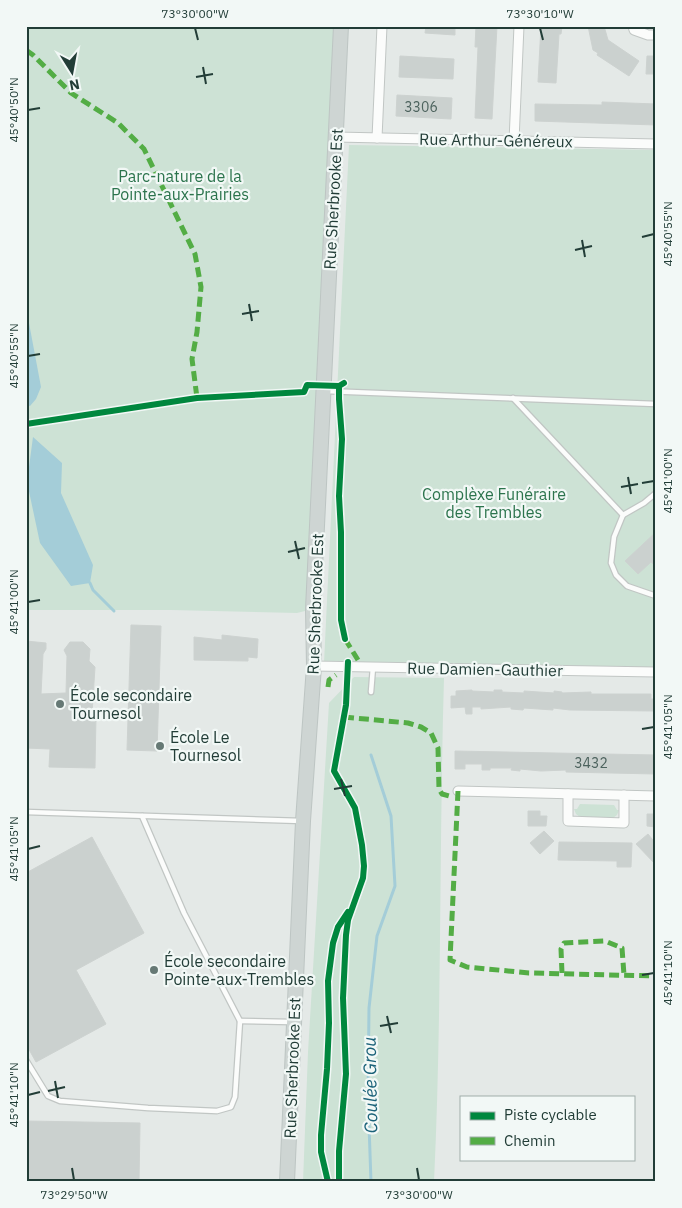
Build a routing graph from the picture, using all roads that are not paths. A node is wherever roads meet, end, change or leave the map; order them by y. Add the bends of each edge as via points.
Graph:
1 (341, 26) edge
2 (382, 26) edge
3 (519, 26) edge
4 (633, 26) edge
5 (656, 35) edge
6 (336, 137) junction
7 (377, 138) junction
8 (514, 141) junction
9 (656, 144) edge
10 (324, 391) junction
11 (513, 398) junction
12 (656, 404) edge
13 (656, 493) edge
14 (624, 515) junction
15 (656, 596) edge
16 (314, 666) junction
17 (372, 667) junction
18 (656, 672) edge
19 (371, 692) dead end
20 (458, 791) dead end
21 (568, 794) junction
22 (624, 795) junction
23 (656, 796) edge
24 (26, 812) edge
25 (142, 816) junction
26 (303, 821) junction
27 (240, 1021) junction
28 (294, 1022) junction
29 (26, 1060) edge
30 (287, 1182) edge

1 - 6 main road, Rue Sherbrooke Est
2 - 7 street
3 - 8 street
4 - 5 street via 634,30
6 - 7 street, Rue Arthur-Généreux
6 - 10 main road, Rue Sherbrooke Est
7 - 8 street, Rue Arthur-Généreux
8 - 9 street, Rue Arthur-Généreux
10 - 11 lane
10 - 16 main road, Rue Sherbrooke Est via 313,609
11 - 12 lane
11 - 14 lane
13 - 14 lane
14 - 15 lane via 614,537 612,564 616,575 627,586
16 - 17 street, Rue Damien-Gauthier
16 - 26 main road, Rue Sherbrooke Est
17 - 18 street, Rue Damien-Gauthier
17 - 19 lane
20 - 21 street
21 - 22 street
21 - 22 street via 568,821 624,822
22 - 23 street
24 - 25 lane
25 - 26 lane
25 - 27 lane via 184,913
26 - 28 main road, Rue Sherbrooke Est
27 - 28 lane
27 - 29 lane via 235,1098 231,1107 217,1111 60,1101 48,1096
28 - 30 main road, Rue Sherbrooke Est

